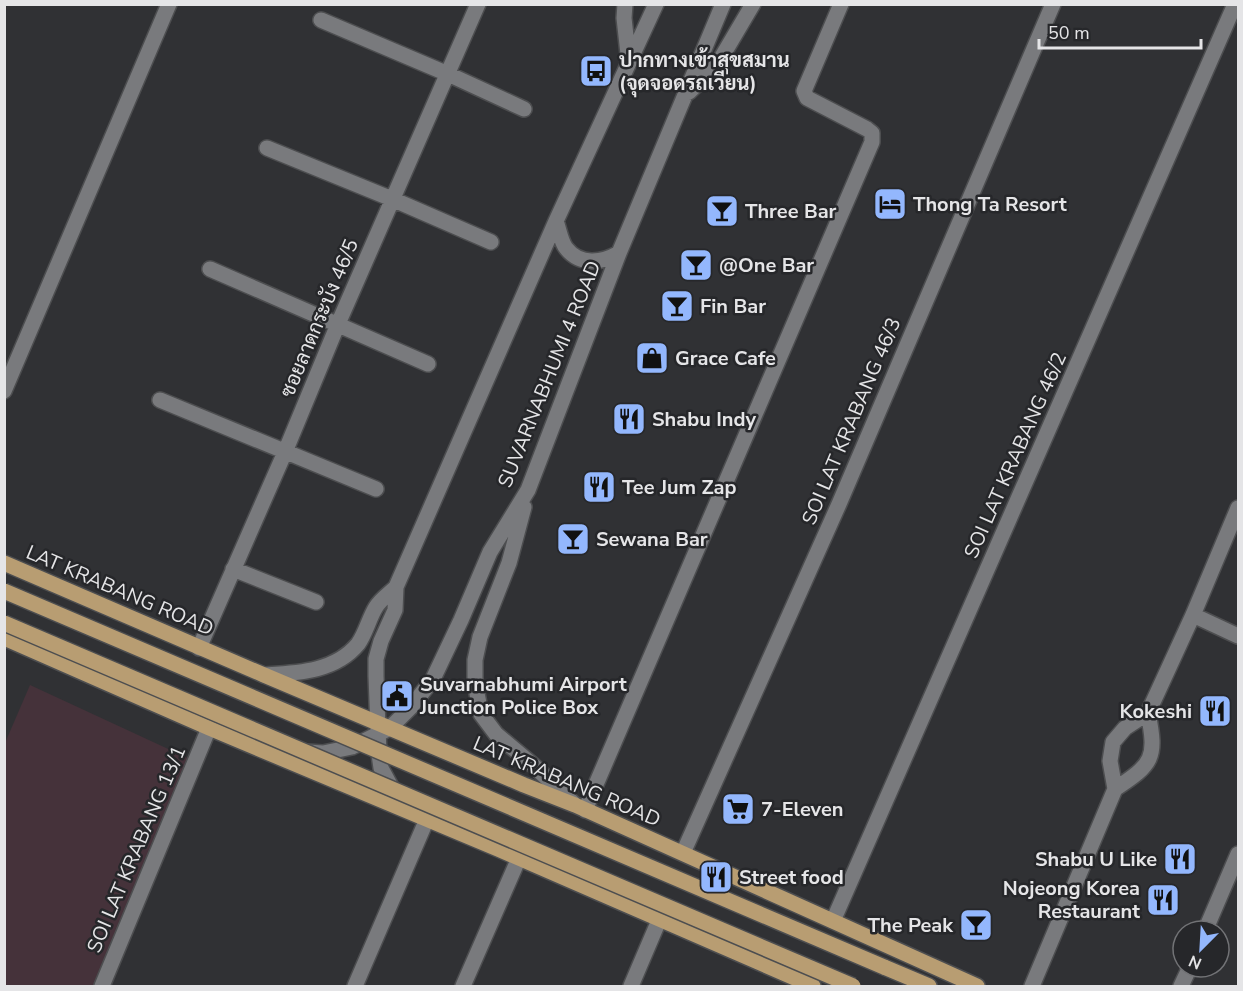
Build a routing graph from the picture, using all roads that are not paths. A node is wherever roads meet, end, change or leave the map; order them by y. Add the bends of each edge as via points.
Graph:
1 (169, 4) edge
2 (478, 4) edge
3 (625, 4) edge
4 (656, 4) edge
5 (723, 4) edge
6 (753, 4) edge
7 (841, 4) edge
8 (1053, 4) edge
9 (1236, 4) edge
10 (321, 20) dead end
11 (629, 63) junction
12 (448, 74) junction
13 (684, 96) junction
14 (524, 109) dead end
15 (267, 148) dead end
16 (393, 199) junction
17 (556, 221) junction
18 (491, 242) dead end
19 (619, 253) junction
20 (210, 269) dead end
21 (338, 324) junction
22 (428, 364) dead end
23 (4, 391) edge
24 (160, 400) dead end
25 (285, 452) junction
26 (376, 489) dead end
27 (528, 490) junction
28 (1239, 508) edge
29 (4, 563) edge
30 (233, 569) junction
31 (396, 587) junction
32 (4, 591) edge
33 (316, 602) dead end
34 (1193, 615) junction
35 (4, 623) edge
36 (1239, 636) edge
37 (4, 638) edge
38 (199, 648) junction
39 (264, 675) junction
40 (1148, 713) junction
41 (209, 728) junction
42 (381, 729) junction
43 (239, 741) junction
44 (1115, 789) junction
45 (580, 807) junction
46 (402, 808) junction
47 (427, 819) junction
48 (683, 853) junction
49 (1239, 854) edge
50 (519, 858) junction
51 (660, 918) junction
52 (1210, 919) edge
53 (833, 921) junction
54 (102, 987) edge
55 (355, 987) edge
56 (463, 987) edge
57 (631, 987) edge
58 (813, 987) edge
59 (853, 987) edge
60 (930, 987) edge
61 (978, 987) edge
62 (1032, 987) edge

1 - 23 street
2 - 12 street, ซอยลาดกระบัง 46/5
3 - 11 street
4 - 11 street
5 - 13 street, SUVARNABHUMI 4 ROAD
6 - 13 street via 717,64
7 - 45 street via 804,92 807,98 867,129 872,133 872,142
8 - 48 street, SOI LAT KRABANG 46/3 via 839,504
9 - 53 street, SOI LAT KRABANG 46/2
10 - 12 street
11 - 17 street
12 - 14 street
12 - 16 street, ซอยลาดกระบัง 46/5
13 - 19 street, SUVARNABHUMI 4 ROAD
15 - 16 street
16 - 18 street
16 - 21 street, ซอยลาดกระบัง 46/5
17 - 19 street via 566,248 577,257 592,262
17 - 31 street
19 - 27 street, SUVARNABHUMI 4 ROAD
20 - 21 street
21 - 22 street
21 - 25 street, ซอยลาดกระบัง 46/5
24 - 25 street
25 - 26 street
25 - 30 street, ซอยลาดกระบัง 46/5
27 - 42 street, SUVARNABHUMI 4 ROAD via 490,552 432,679 411,707
27 - 45 street via 509,563 480,637 475,683 481,714 496,734
28 - 34 street
29 - 38 main road, LAT KRABANG ROAD
30 - 33 street
30 - 38 street, ซอยลาดกระบัง 46/5
31 - 39 street via 378,604 357,644 346,655 306,672
31 - 42 street via 394,609 376,659
32 - 60 main road, bridge
34 - 36 street
34 - 40 street
35 - 59 main road, bridge
37 - 41 main road
38 - 39 main road, LAT KRABANG ROAD
39 - 42 main road, LAT KRABANG ROAD
40 - 44 street via 1125,728 1113,742 1110,761
40 - 44 street via 1153,740 1151,759 1138,774
41 - 43 main road
41 - 54 street, SOI LAT KRABANG 13/1
42 - 43 street, SUVARNABHUMI 4 ROAD via 352,747 323,753
42 - 45 main road, LAT KRABANG ROAD
42 - 46 street via 381,768
43 - 46 main road
44 - 62 street
45 - 48 main road, LAT KRABANG ROAD
46 - 47 main road
47 - 50 main road
47 - 55 street
48 - 53 main road, LAT KRABANG ROAD
49 - 52 street
50 - 51 main road
50 - 56 street
51 - 57 street
51 - 58 main road
53 - 61 main road, LAT KRABANG ROAD

